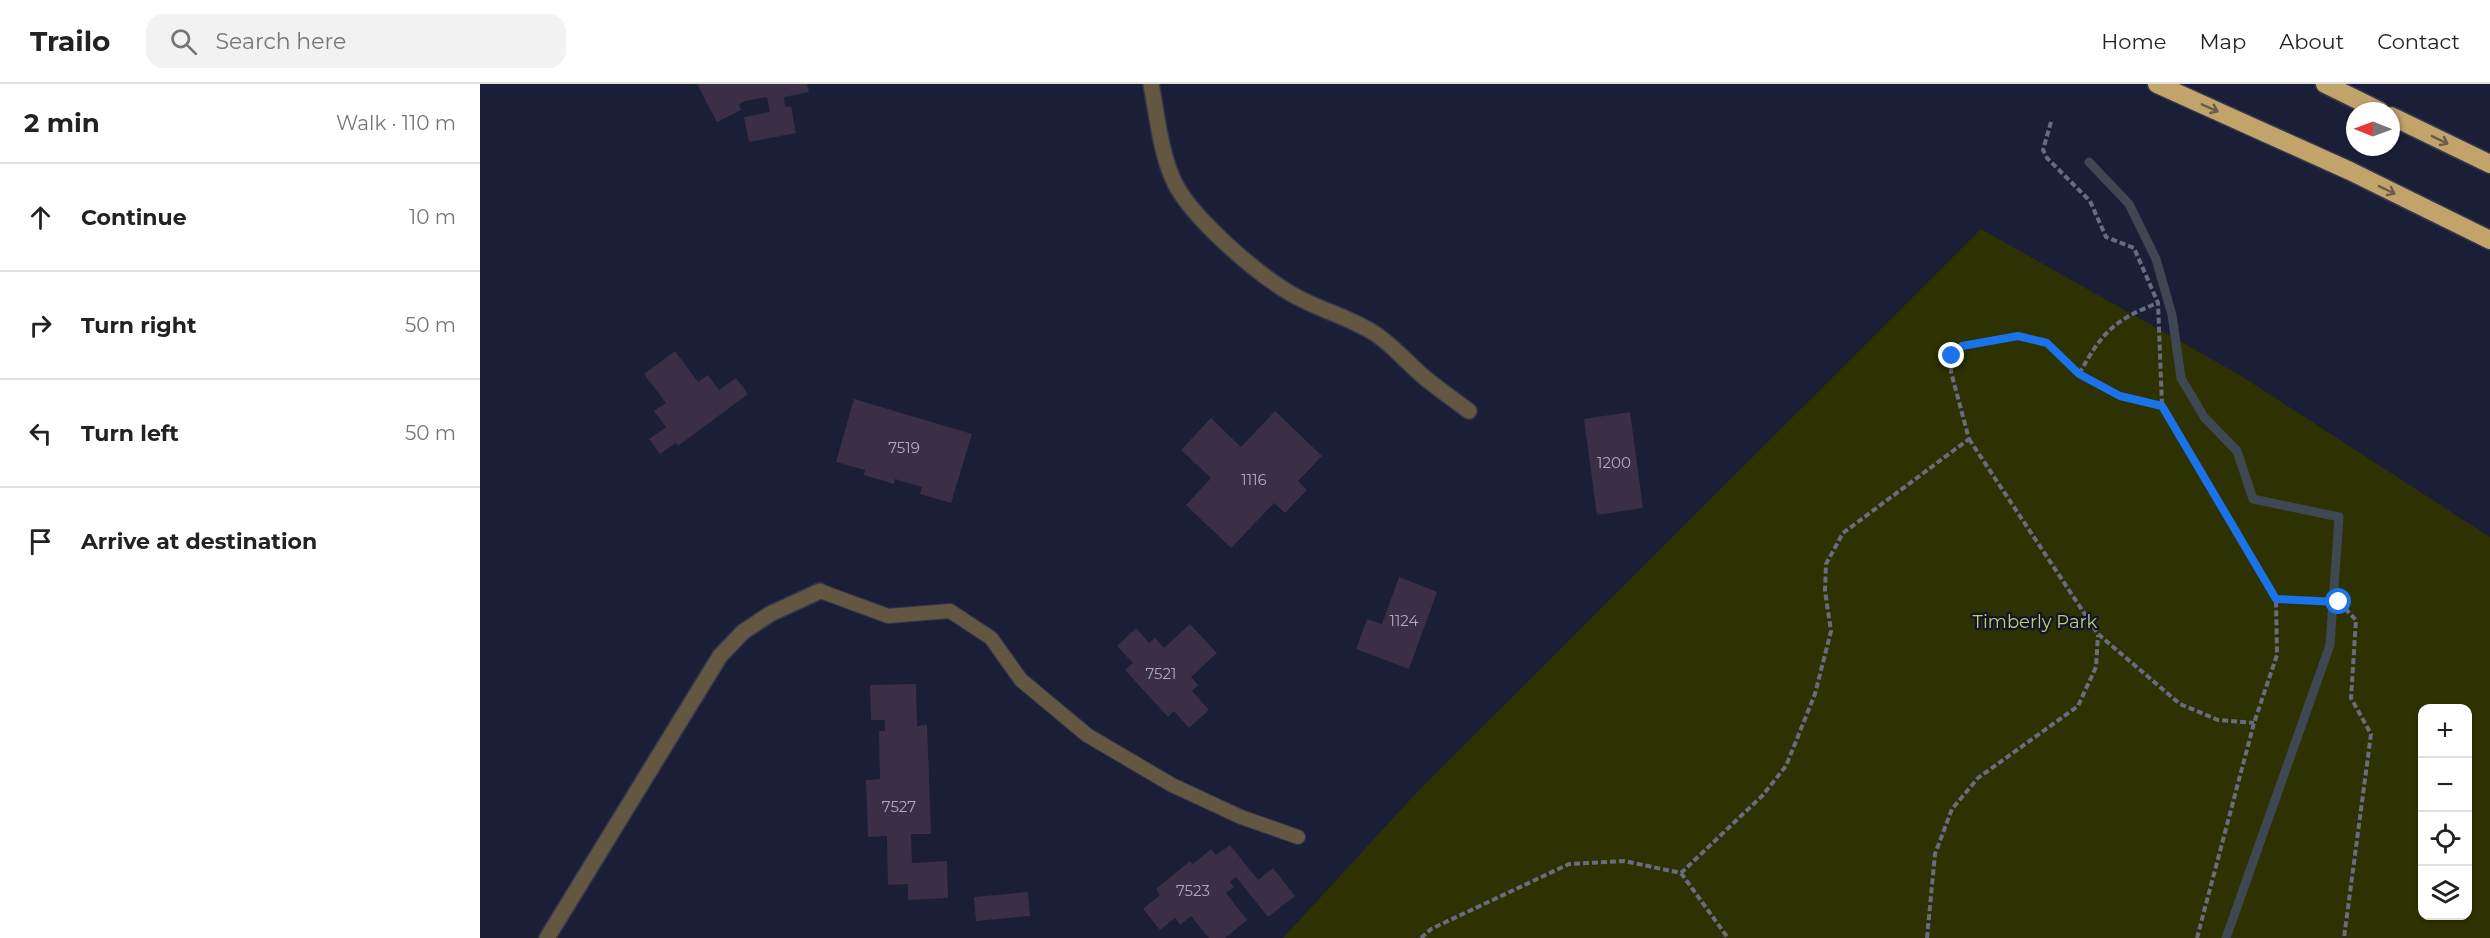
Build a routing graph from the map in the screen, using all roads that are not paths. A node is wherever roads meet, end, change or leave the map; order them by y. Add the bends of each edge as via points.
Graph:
1 (1151, 84) edge
2 (2157, 84) edge
3 (2325, 84) edge
4 (2362, 102) edge
5 (2400, 120) edge
6 (2490, 164) edge
7 (2490, 240) edge
8 (1468, 411) dead end
9 (820, 591) joint
10 (1298, 837) dead end
11 (547, 938) edge

1 - 8 street via 1164,152 1173,179 1188,204 1273,282 1372,332
2 -> 7 highway via 2350,171
3 - 4 highway
5 -> 6 highway
9 - 10 lane via 888,616 950,611 991,638 1022,680 1087,735 1172,785 1241,817
9 - 11 street via 761,620 720,656

